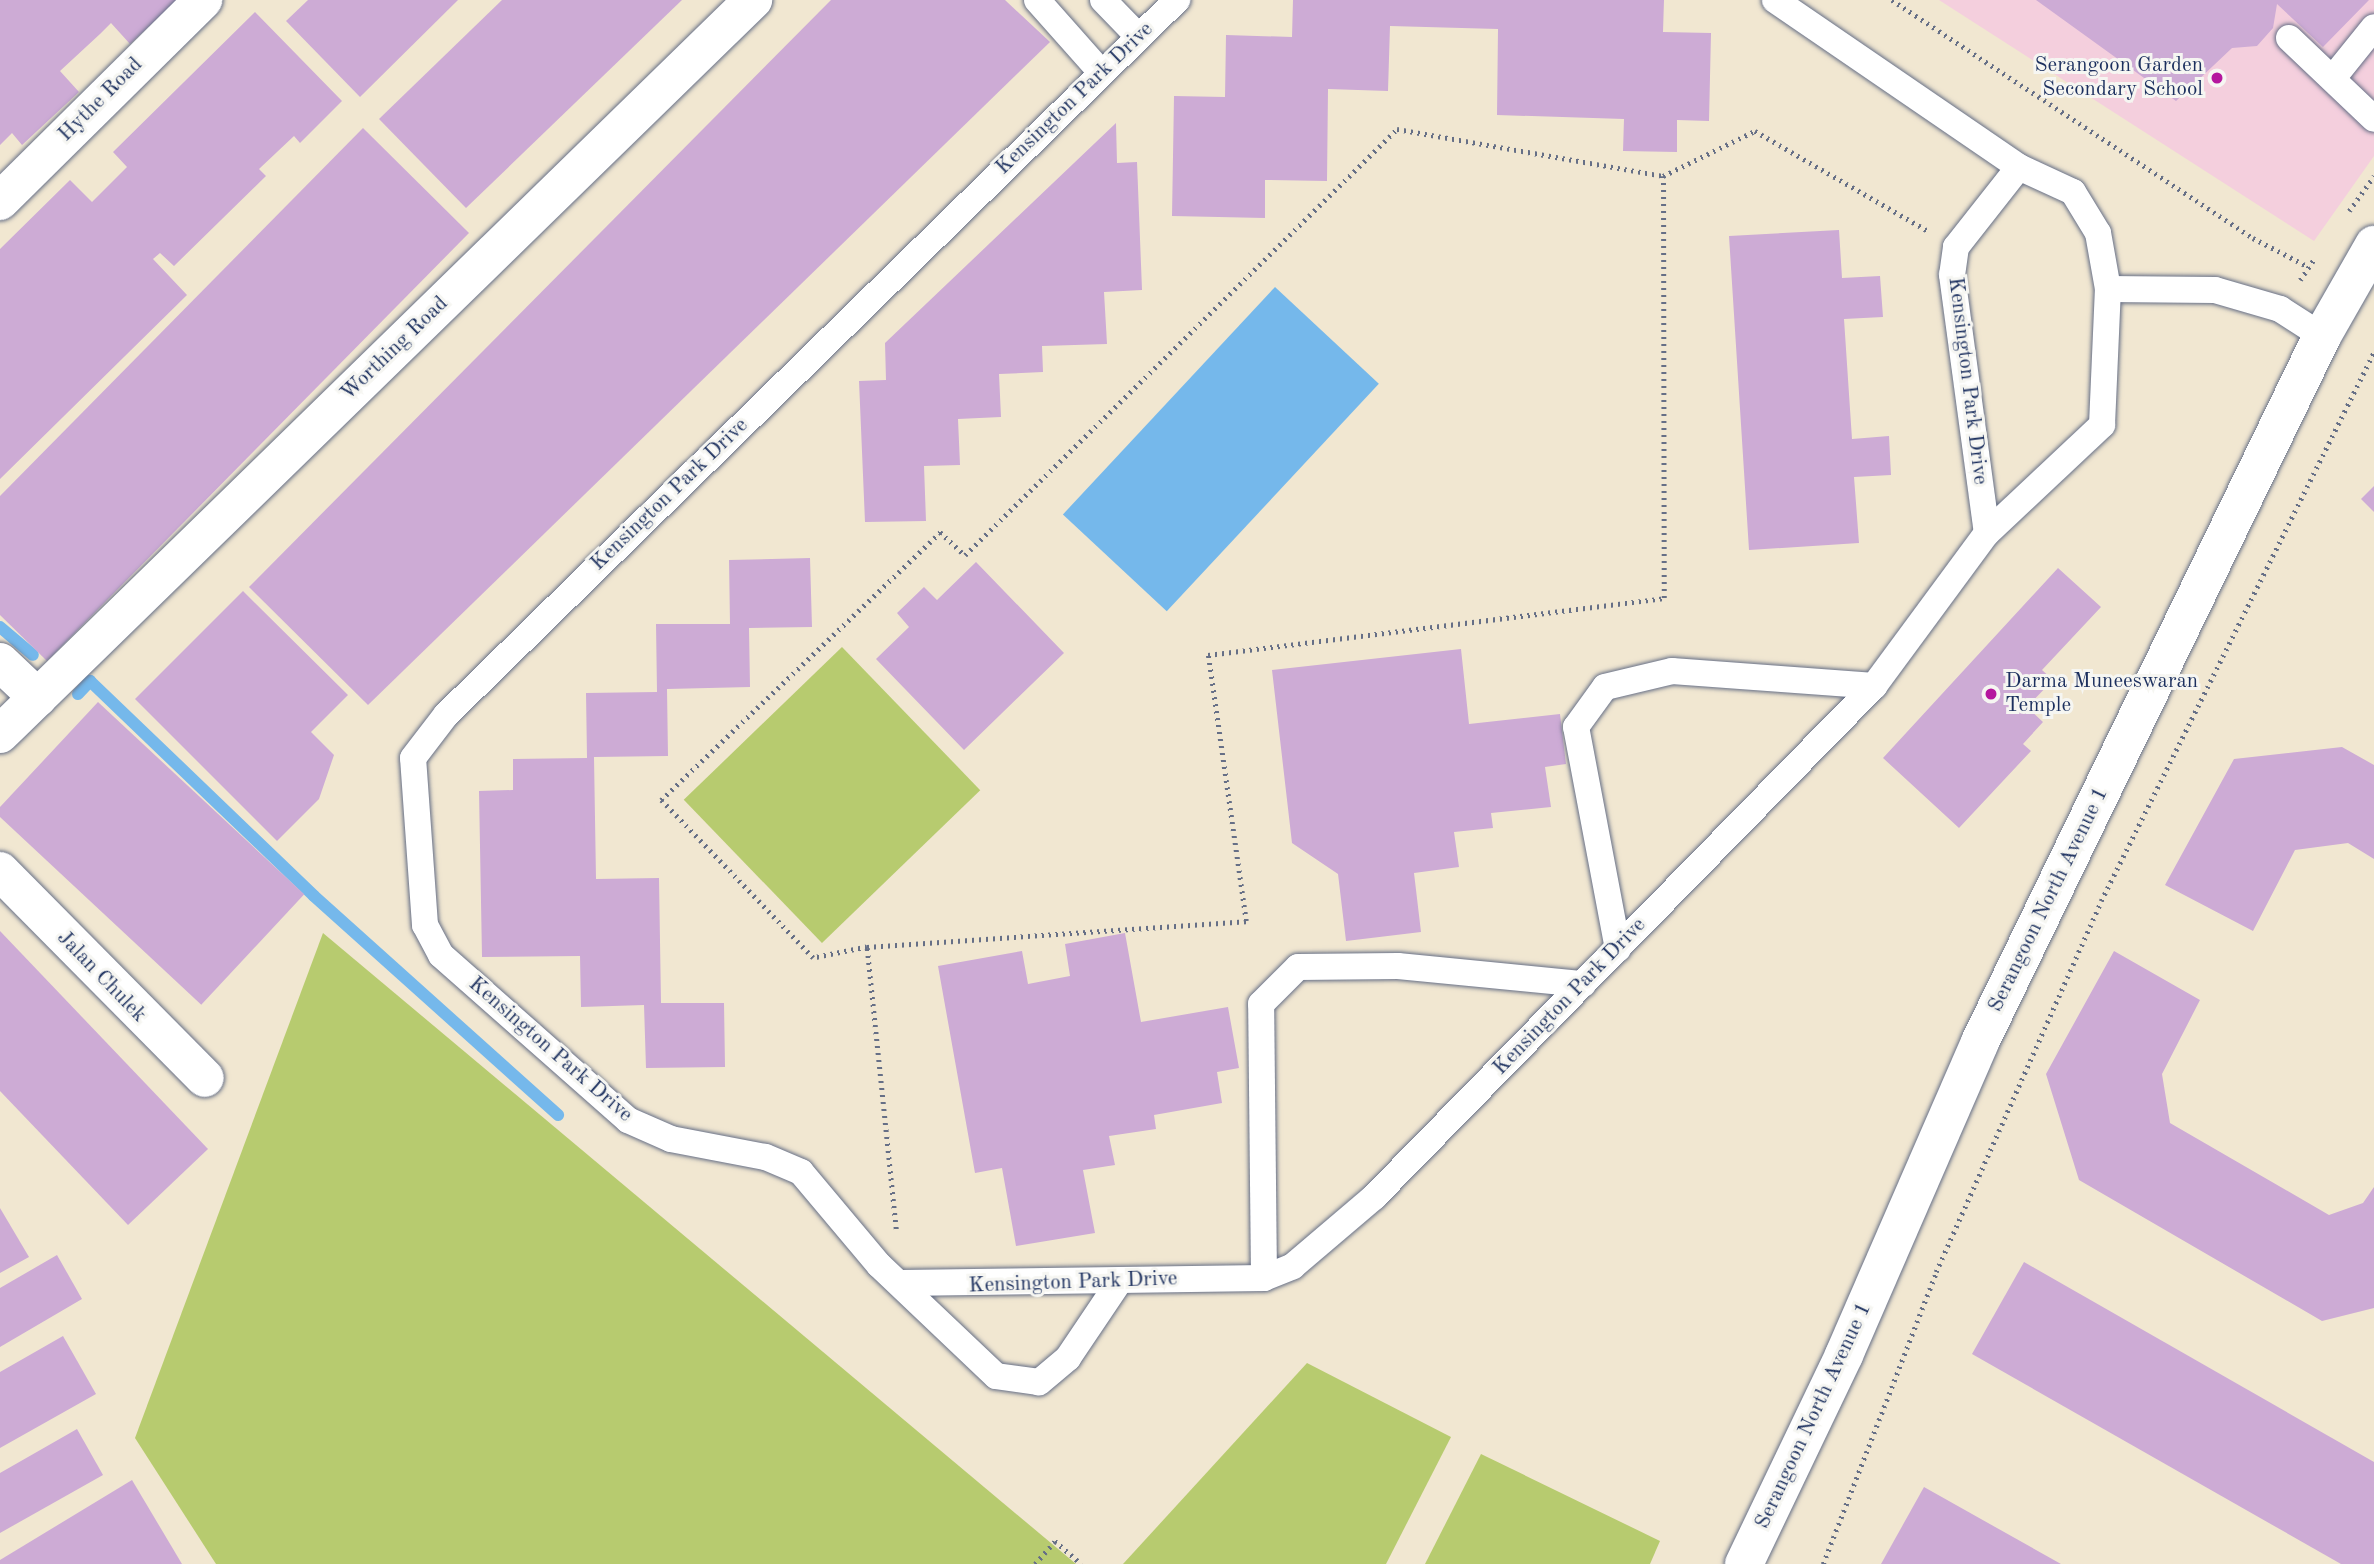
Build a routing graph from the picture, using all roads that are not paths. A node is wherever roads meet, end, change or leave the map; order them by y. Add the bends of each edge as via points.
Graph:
1 (203, 0) edge
2 (752, 0) edge
3 (1037, 0) edge
4 (1103, 0) edge
5 (1177, 0) edge
6 (1775, 0) edge
7 (2374, 27) edge
8 (1138, 36) junction
9 (2289, 38) dead end
10 (1101, 72) junction
11 (2333, 78) junction
12 (2374, 119) edge
13 (2019, 167) junction
14 (0, 201) edge
15 (2374, 245) edge
16 (2108, 289) junction
17 (2322, 336) junction
18 (1987, 533) junction
19 (0, 662) edge
20 (1874, 686) junction
21 (38, 698) junction
22 (0, 734) edge
23 (0, 872) edge
24 (1618, 949) junction
25 (1583, 984) junction
26 (205, 1078) dead end
27 (1264, 1278) junction
28 (1119, 1282) junction
29 (901, 1283) junction
30 (1744, 1564) edge

1 - 14 street, Hythe Road
2 - 21 street, Worthing Road
3 - 10 lane
4 - 8 lane
5 - 8 lane, Kensington Park Drive
6 - 13 lane, Kensington Park Drive
7 - 11 lane
8 - 10 lane, Kensington Park Drive
9 - 11 lane
10 - 29 lane, Kensington Park Drive via 446,715 413,758 425,925 441,955 628,1120 671,1139 765,1157 801,1172 879,1265
11 - 12 lane
13 - 16 lane, Kensington Park Drive via 2073,192 2098,233
13 - 18 lane, Kensington Park Drive via 1956,247 1952,275
15 - 17 street, Serangoon North Avenue 1
16 - 17 lane via 2215,290 2280,309
16 - 18 lane, Kensington Park Drive via 2106,419
17 - 30 street, Serangoon North Avenue 1 via 1980,1042 1844,1355
18 - 20 lane, Kensington Park Drive
19 - 21 street
20 - 24 lane, Kensington Park Drive
20 - 24 lane via 1672,671 1605,687 1576,727
21 - 22 street
23 - 26 street, Jalan Chulek
24 - 25 lane, Kensington Park Drive
25 - 27 lane, Kensington Park Drive via 1374,1197 1293,1266
25 - 27 lane via 1398,966 1298,967 1261,1004
27 - 28 lane, Kensington Park Drive
28 - 29 lane, Kensington Park Drive
28 - 29 lane via 1068,1358 1039,1382 996,1376

